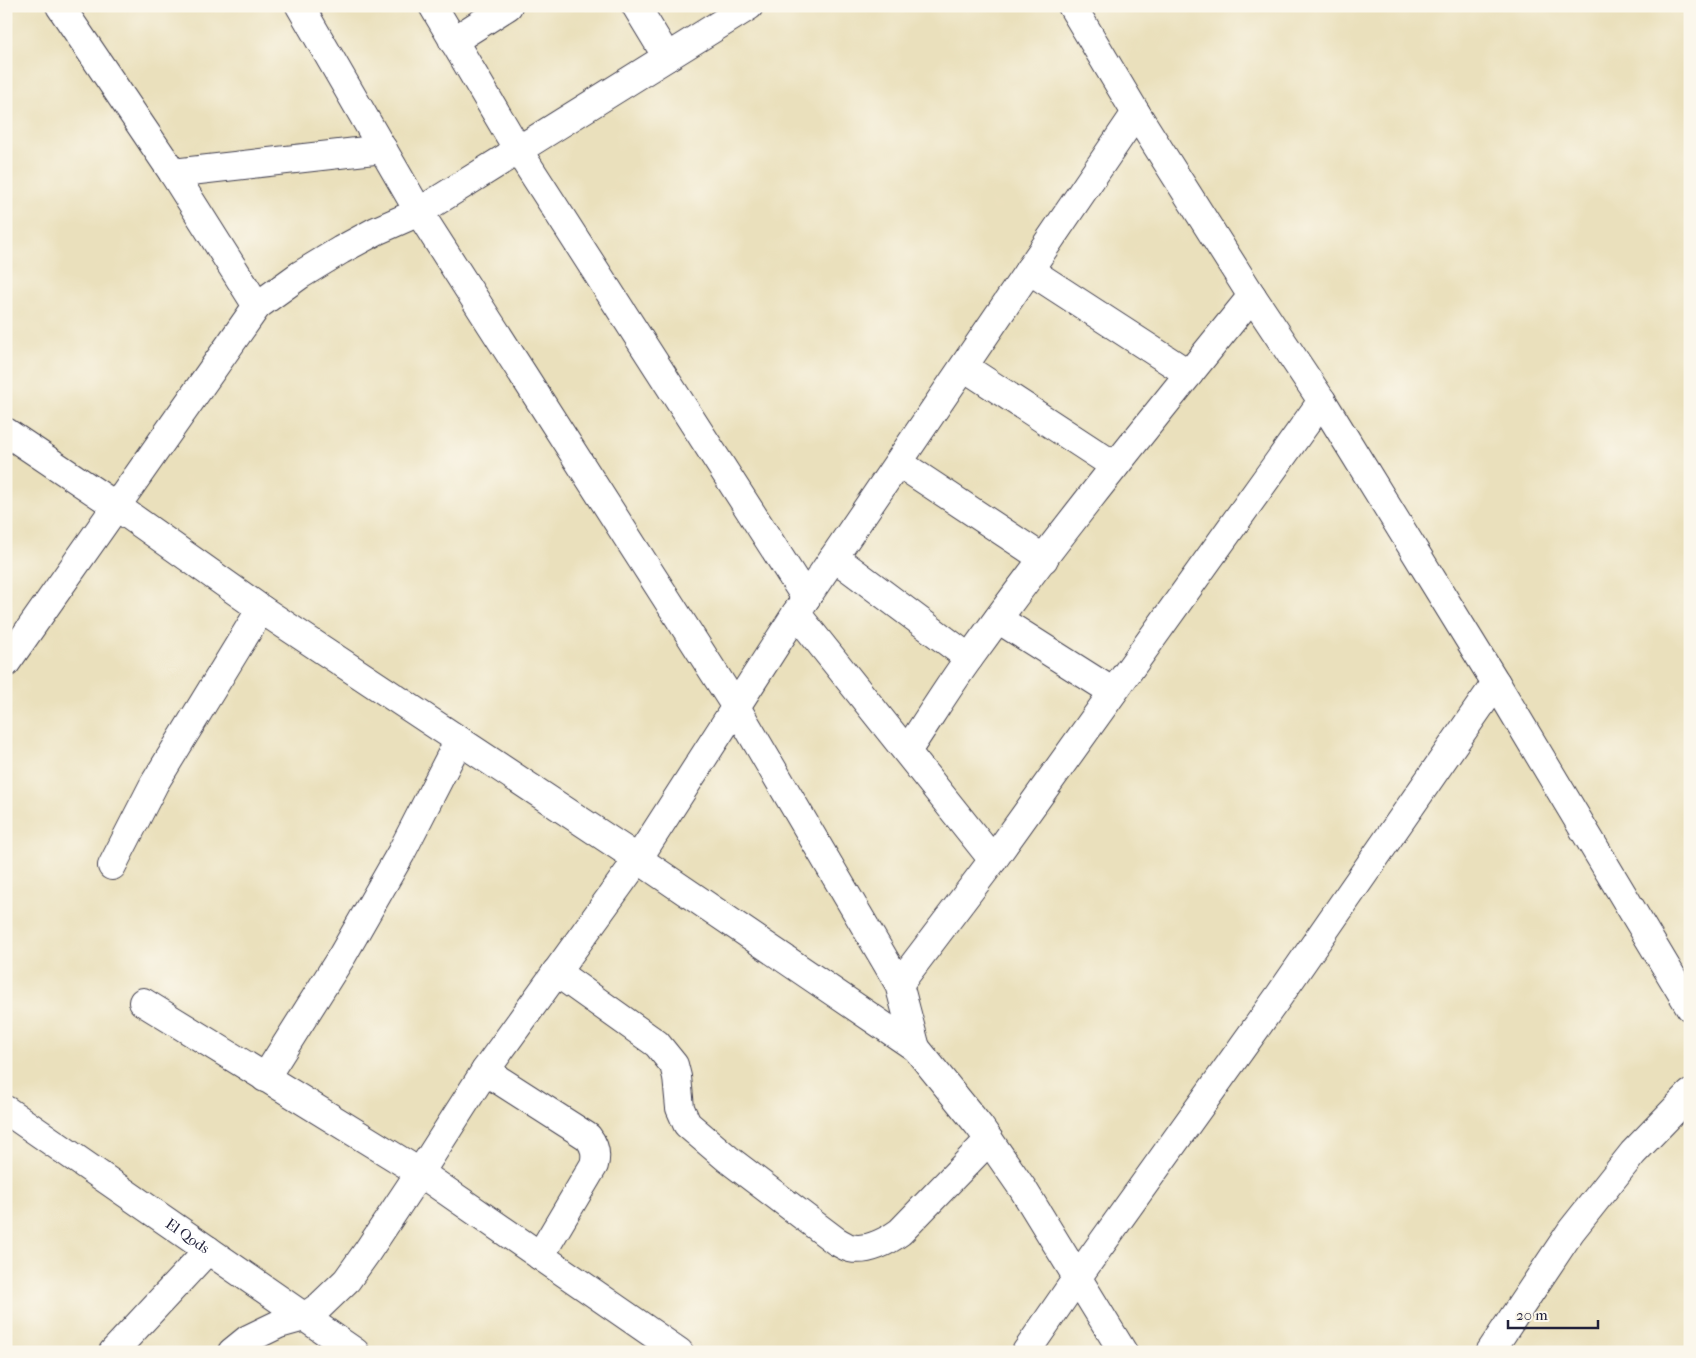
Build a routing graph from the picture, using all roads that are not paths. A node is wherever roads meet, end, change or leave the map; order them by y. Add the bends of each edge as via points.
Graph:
1 (60, 6) edge
2 (300, 6) edge
3 (433, 6) edge
4 (508, 6) edge
5 (636, 6) edge
6 (749, 6) edge
7 (1072, 6) edge
8 (453, 40) junction
9 (667, 58) junction
10 (1136, 113) junction
11 (383, 149) junction
12 (518, 150) junction
13 (173, 173) junction
14 (419, 212) junction
15 (1030, 270) junction
16 (1252, 296) junction
17 (257, 306) junction
18 (964, 367) junction
19 (1189, 374) junction
20 (1322, 401) junction
21 (6, 432) edge
22 (899, 463) junction
23 (1115, 466) junction
24 (116, 506) junction
25 (834, 557) junction
26 (1044, 559) junction
27 (801, 605) junction
28 (261, 609) junction
29 (998, 619) junction
30 (969, 658) junction
31 (6, 663) edge
32 (1496, 683) junction
33 (1113, 692) junction
34 (736, 707) junction
35 (459, 740) junction
36 (907, 751) junction
37 (638, 859) junction
38 (994, 860) junction
39 (112, 866) dead end
40 (556, 972) junction
41 (899, 984) junction
42 (144, 1002) dead end
43 (1690, 1007) edge
44 (916, 1048) junction
45 (485, 1071) junction
46 (265, 1078) junction
47 (1690, 1094) edge
48 (6, 1110) edge
49 (989, 1140) junction
50 (419, 1172) junction
51 (208, 1250) junction
52 (540, 1256) junction
53 (1077, 1278) junction
54 (304, 1317) junction
55 (113, 1352) edge
56 (232, 1352) edge
57 (355, 1352) edge
58 (679, 1352) edge
59 (1026, 1352) edge
60 (1123, 1352) edge
61 (1490, 1352) edge

1 - 13 street
2 - 11 street
3 - 8 street
4 - 8 street
5 - 9 street
6 - 9 street
7 - 10 street
8 - 12 street
9 - 12 street
10 - 15 street
10 - 16 street
11 - 13 street
11 - 14 street
12 - 14 street
12 - 27 street
13 - 17 street
14 - 17 street via 341,250
14 - 34 street
15 - 18 street
15 - 19 street
16 - 19 street
16 - 20 street
17 - 24 street
18 - 22 street
18 - 23 street
19 - 23 street
20 - 32 street
20 - 33 street
21 - 24 street
22 - 25 street
22 - 26 street
23 - 26 street
24 - 28 street
24 - 31 street
25 - 27 street
25 - 30 street
26 - 29 street
27 - 34 street
27 - 36 street
28 - 35 street
28 - 39 street via 154,784
29 - 30 street
29 - 33 street
30 - 36 street
32 - 43 street
32 - 53 street via 1279,996
33 - 38 street
34 - 37 street
34 - 41 street
35 - 37 street
35 - 46 street via 401,853 342,956
36 - 38 street
37 - 40 street
37 - 44 street
38 - 41 street
40 - 45 street
40 - 49 street via 657,1044 670,1059 677,1077 680,1108 687,1124 728,1159 850,1248 868,1248 886,1242 900,1232
41 - 44 street
42 - 46 street
44 - 49 street
45 - 50 street
45 - 52 street via 588,1137 596,1152 594,1165
46 - 50 street
47 - 61 street via 1633,1153 1571,1231
48 - 51 street, El Qods
49 - 53 street
50 - 52 street
50 - 54 street via 347,1280
51 - 54 street, El Qods
51 - 55 street
52 - 58 street
53 - 59 street
53 - 60 street
54 - 56 street via 264,1330
54 - 57 street, El Qods

